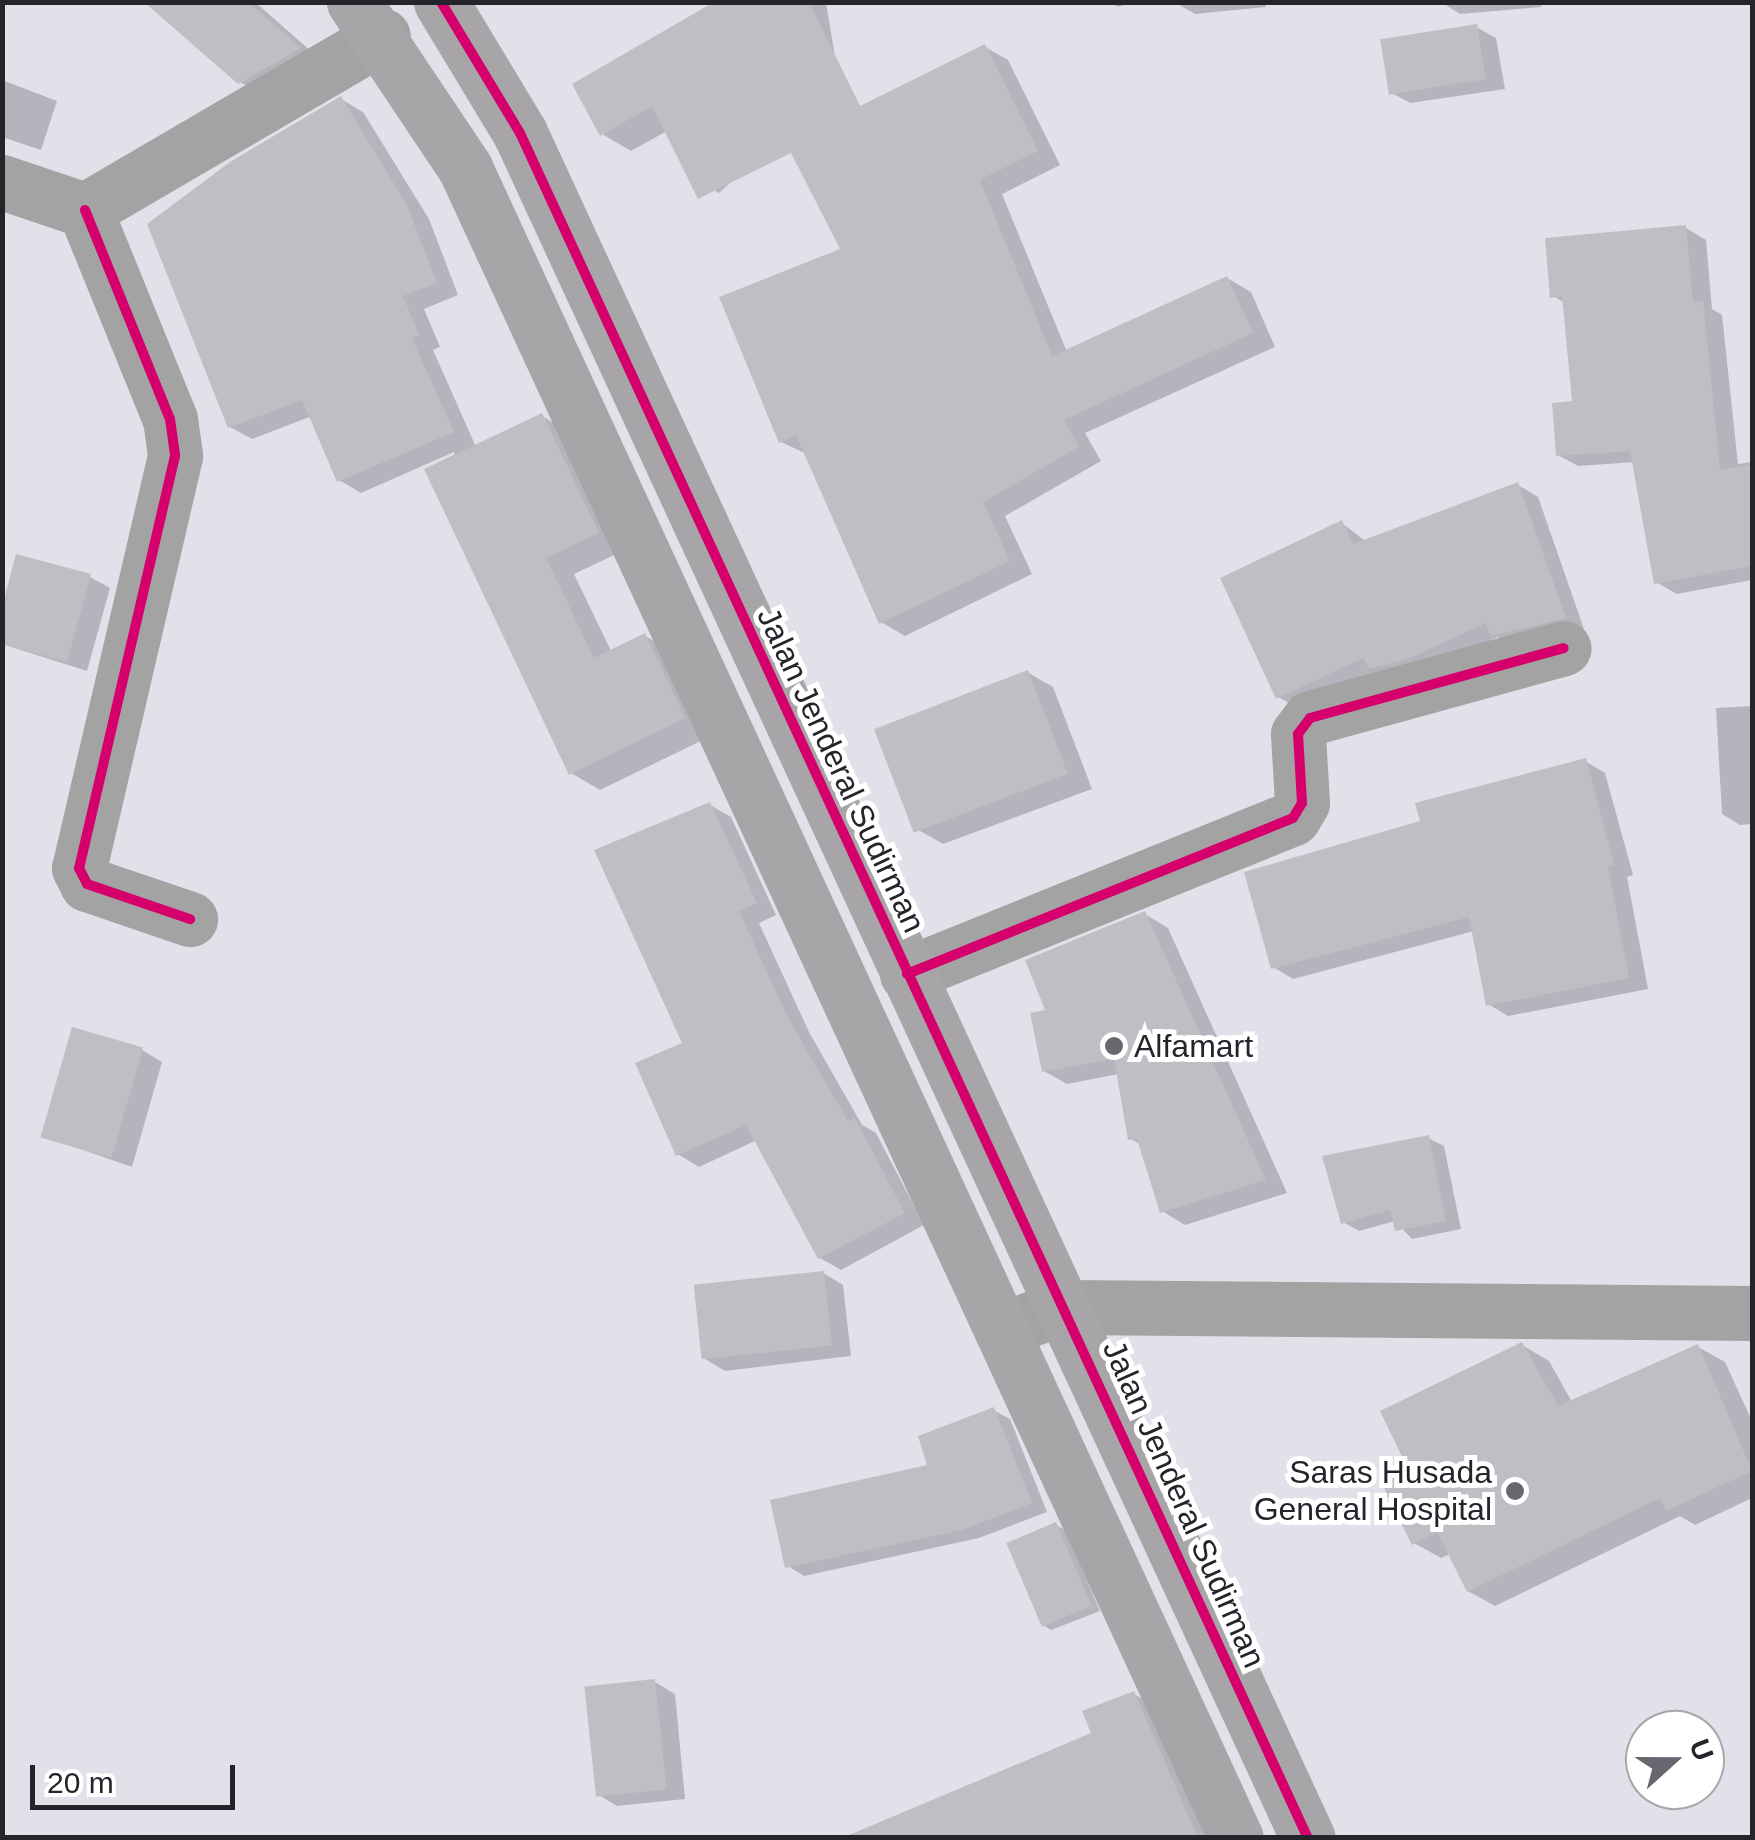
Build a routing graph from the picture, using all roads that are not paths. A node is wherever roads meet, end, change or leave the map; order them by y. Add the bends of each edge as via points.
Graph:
1 (442, 3) edge
2 (368, 19) edge
3 (2, 182) edge
4 (85, 210) junction
5 (1564, 648) dead end
6 (190, 919) dead end
7 (907, 974) junction
8 (1066, 1307) junction
9 (1752, 1313) edge
10 (1001, 1329) junction
11 (1236, 1838) edge
12 (1308, 1838) edge

1 - 7 main road, Jalan Jenderal Sudirman via 520,133
2 - 4 street
2 - 10 main road via 464,168
3 - 4 street
4 - 6 street via 170,419 175,456 79,868 88,884
5 - 7 street via 1310,718 1298,734 1302,804 1293,818
7 - 8 main road, Jalan Jenderal Sudirman
8 - 9 street
8 - 10 street
8 - 12 main road, Jalan Jenderal Sudirman
10 - 11 main road

